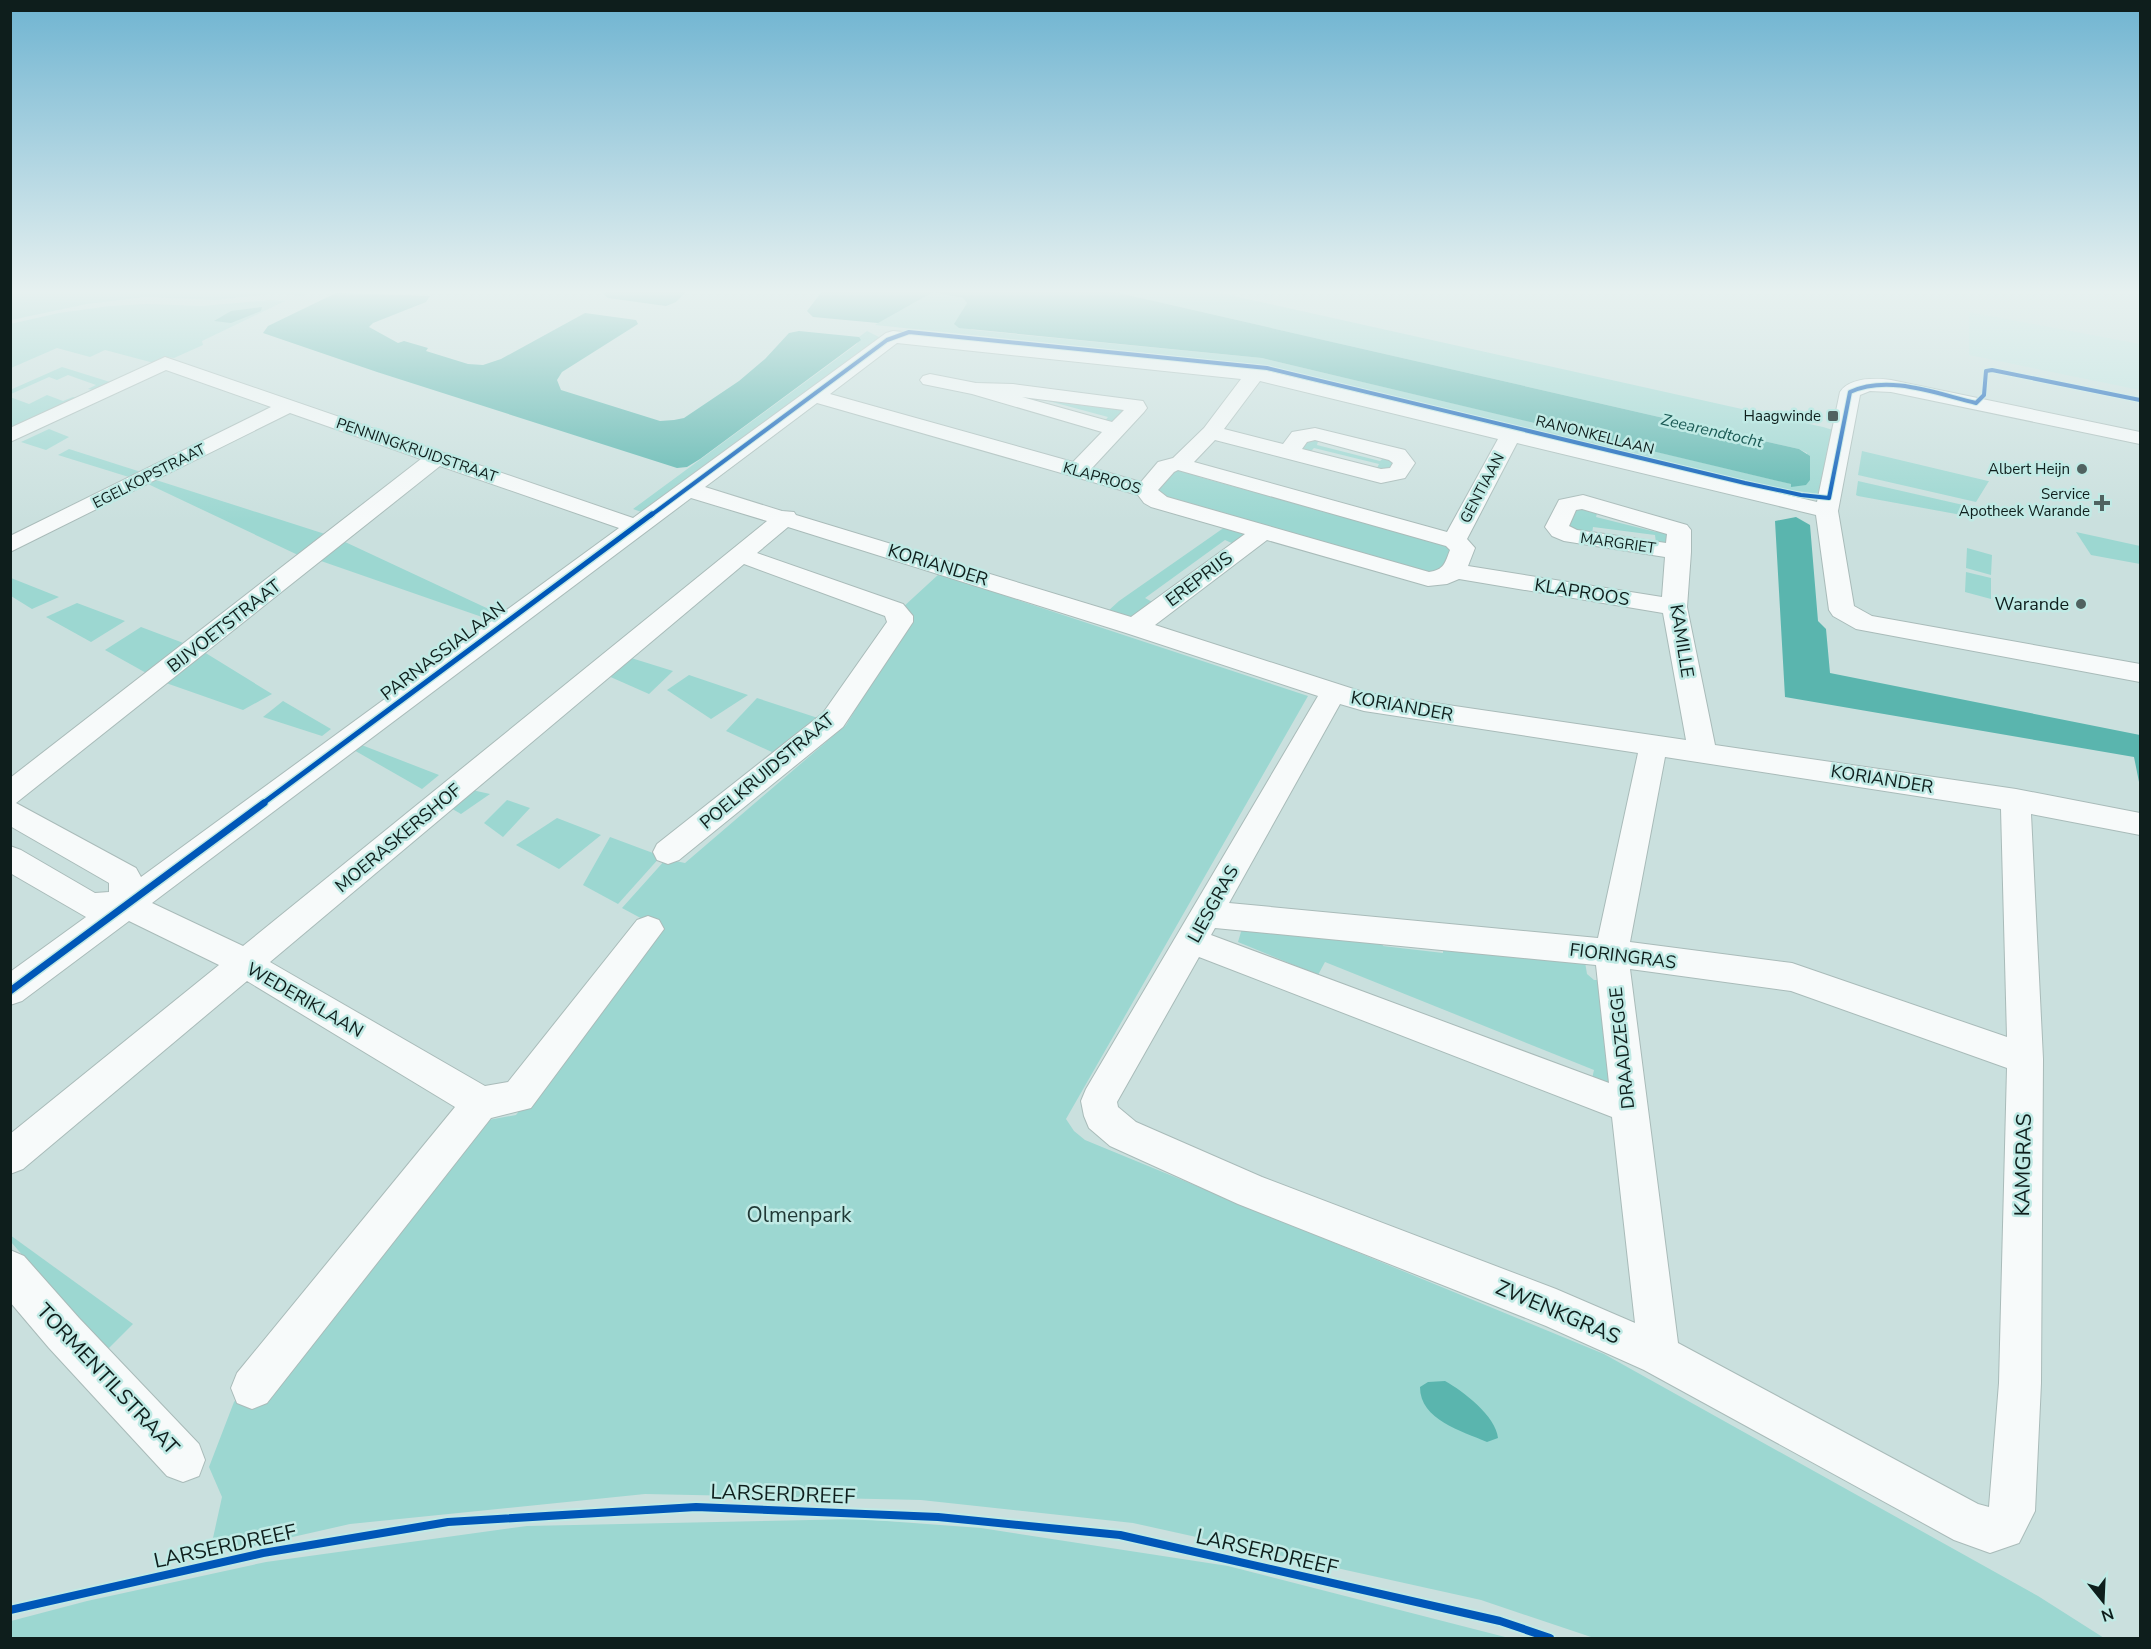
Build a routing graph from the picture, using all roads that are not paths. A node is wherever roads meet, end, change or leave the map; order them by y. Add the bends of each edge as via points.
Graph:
1 (157, 367) edge
2 (176, 367) edge
3 (852, 367) edge
4 (1186, 367) edge
5 (1255, 374) junction
6 (930, 380) dead end
7 (976, 389) junction
8 (813, 395) junction
9 (288, 406) junction
10 (1117, 430) junction
11 (1211, 432) junction
12 (1511, 435) junction
13 (10, 436) edge
14 (2140, 438) edge
15 (1288, 452) dead end
16 (437, 458) junction
17 (1181, 463) junction
18 (1077, 471) junction
19 (687, 489) junction
20 (1146, 490) junction
21 (1827, 511) junction
22 (786, 518) junction
23 (636, 526) junction
24 (1263, 532) junction
25 (1454, 541) junction
26 (1679, 541) dead end
27 (10, 545) edge
28 (741, 555) junction
29 (1454, 570) junction
30 (1674, 607) junction
31 (1135, 627) junction
32 (2140, 673) edge
33 (1333, 693) junction
34 (1653, 744) junction
35 (1702, 752) junction
36 (10, 794) edge
37 (2016, 800) junction
38 (10, 812) edge
39 (2140, 824) edge
40 (668, 852) dead end
41 (10, 858) edge
42 (124, 904) junction
43 (1200, 927) junction
44 (648, 929) dead end
45 (1611, 953) junction
46 (244, 964) junction
47 (10, 991) edge
48 (2025, 1059) junction
49 (482, 1103) junction
50 (1629, 1107) junction
51 (1102, 1116) joint
52 (10, 1157) edge
53 (10, 1270) edge
54 (1659, 1355) junction
55 (252, 1388) dead end
56 (183, 1460) dead end
57 (2003, 1527) joint

1 - 13 street, PENNINGKRUIDSTRAAT
2 - 9 street, PENNINGKRUIDSTRAAT
3 - 8 street, PARNASSIALAAN
4 - 5 street, RANONKELLAAN
5 - 11 street
5 - 12 street, RANONKELLAAN
6 - 7 street
7 - 10 street
7 - 10 street via 1136,405
8 - 18 street, KLAPROOS
8 - 19 street, PARNASSIALAAN
9 - 16 street, PENNINGKRUIDSTRAAT
9 - 27 street, EGELKOPSTRAAT
10 - 18 street
11 - 15 street
11 - 17 street
12 - 21 street, RANONKELLAAN
12 - 25 street, GENTIAAN
14 - 21 street via 1891,386 1860,387 1850,392
16 - 23 street, PENNINGKRUIDSTRAAT
16 - 36 street, BIJVOETSTRAAT
17 - 20 street via 1166,467
17 - 25 street
18 - 20 street, KLAPROOS
19 - 22 street, KORIANDER
19 - 23 street, PARNASSIALAAN
20 - 24 street, KLAPROOS via 1159,502
21 - 32 street via 1842,610 1865,623
22 - 28 street, MOERASKERSHOF
22 - 31 street, KORIANDER
23 - 42 street, PARNASSIALAAN
24 - 29 street, KLAPROOS via 1428,579 1447,577
24 - 31 street, EREPRIJS
25 - 29 street via 1463,548
26 - 30 street, KAMILLE
28 - 40 street, POELKRUIDSTRAAT via 894,610 900,615 900,622 833,720
28 - 46 street, MOERASKERSHOF
29 - 30 street, KLAPROOS
30 - 35 street, KAMILLE
31 - 33 street, KORIANDER
33 - 34 street, KORIANDER via 1364,702
33 - 43 street, LIESGRAS
34 - 35 street, KORIANDER
34 - 45 street, DRAADZEGGE
35 - 37 street, KORIANDER
37 - 39 street, KORIANDER
37 - 48 street, KAMGRAS
38 - 42 street via 125,877
41 - 42 street, WEDERIKLAAN via 91,906
42 - 46 street, WEDERIKLAAN
42 - 47 street, PARNASSIALAAN
43 - 45 street, FIORINGRAS
43 - 50 street
43 - 51 street, LIESGRAS via 1099,1101
44 - 49 street via 518,1097
45 - 48 street, FIORINGRAS via 1792,976
45 - 50 street, DRAADZEGGE
46 - 49 street, WEDERIKLAAN
46 - 52 street, MOERASKERSHOF
48 - 57 street, KAMGRAS via 2020,1383 2012,1511
49 - 55 street
50 - 54 street, DRAADZEGGE
51 - 54 street, ZWENKGRAS via 1123,1134 1252,1191 1556,1310
53 - 56 street, TORMENTILSTRAAT
54 - 57 street, ZWENKGRAS via 1970,1524 1990,1530

